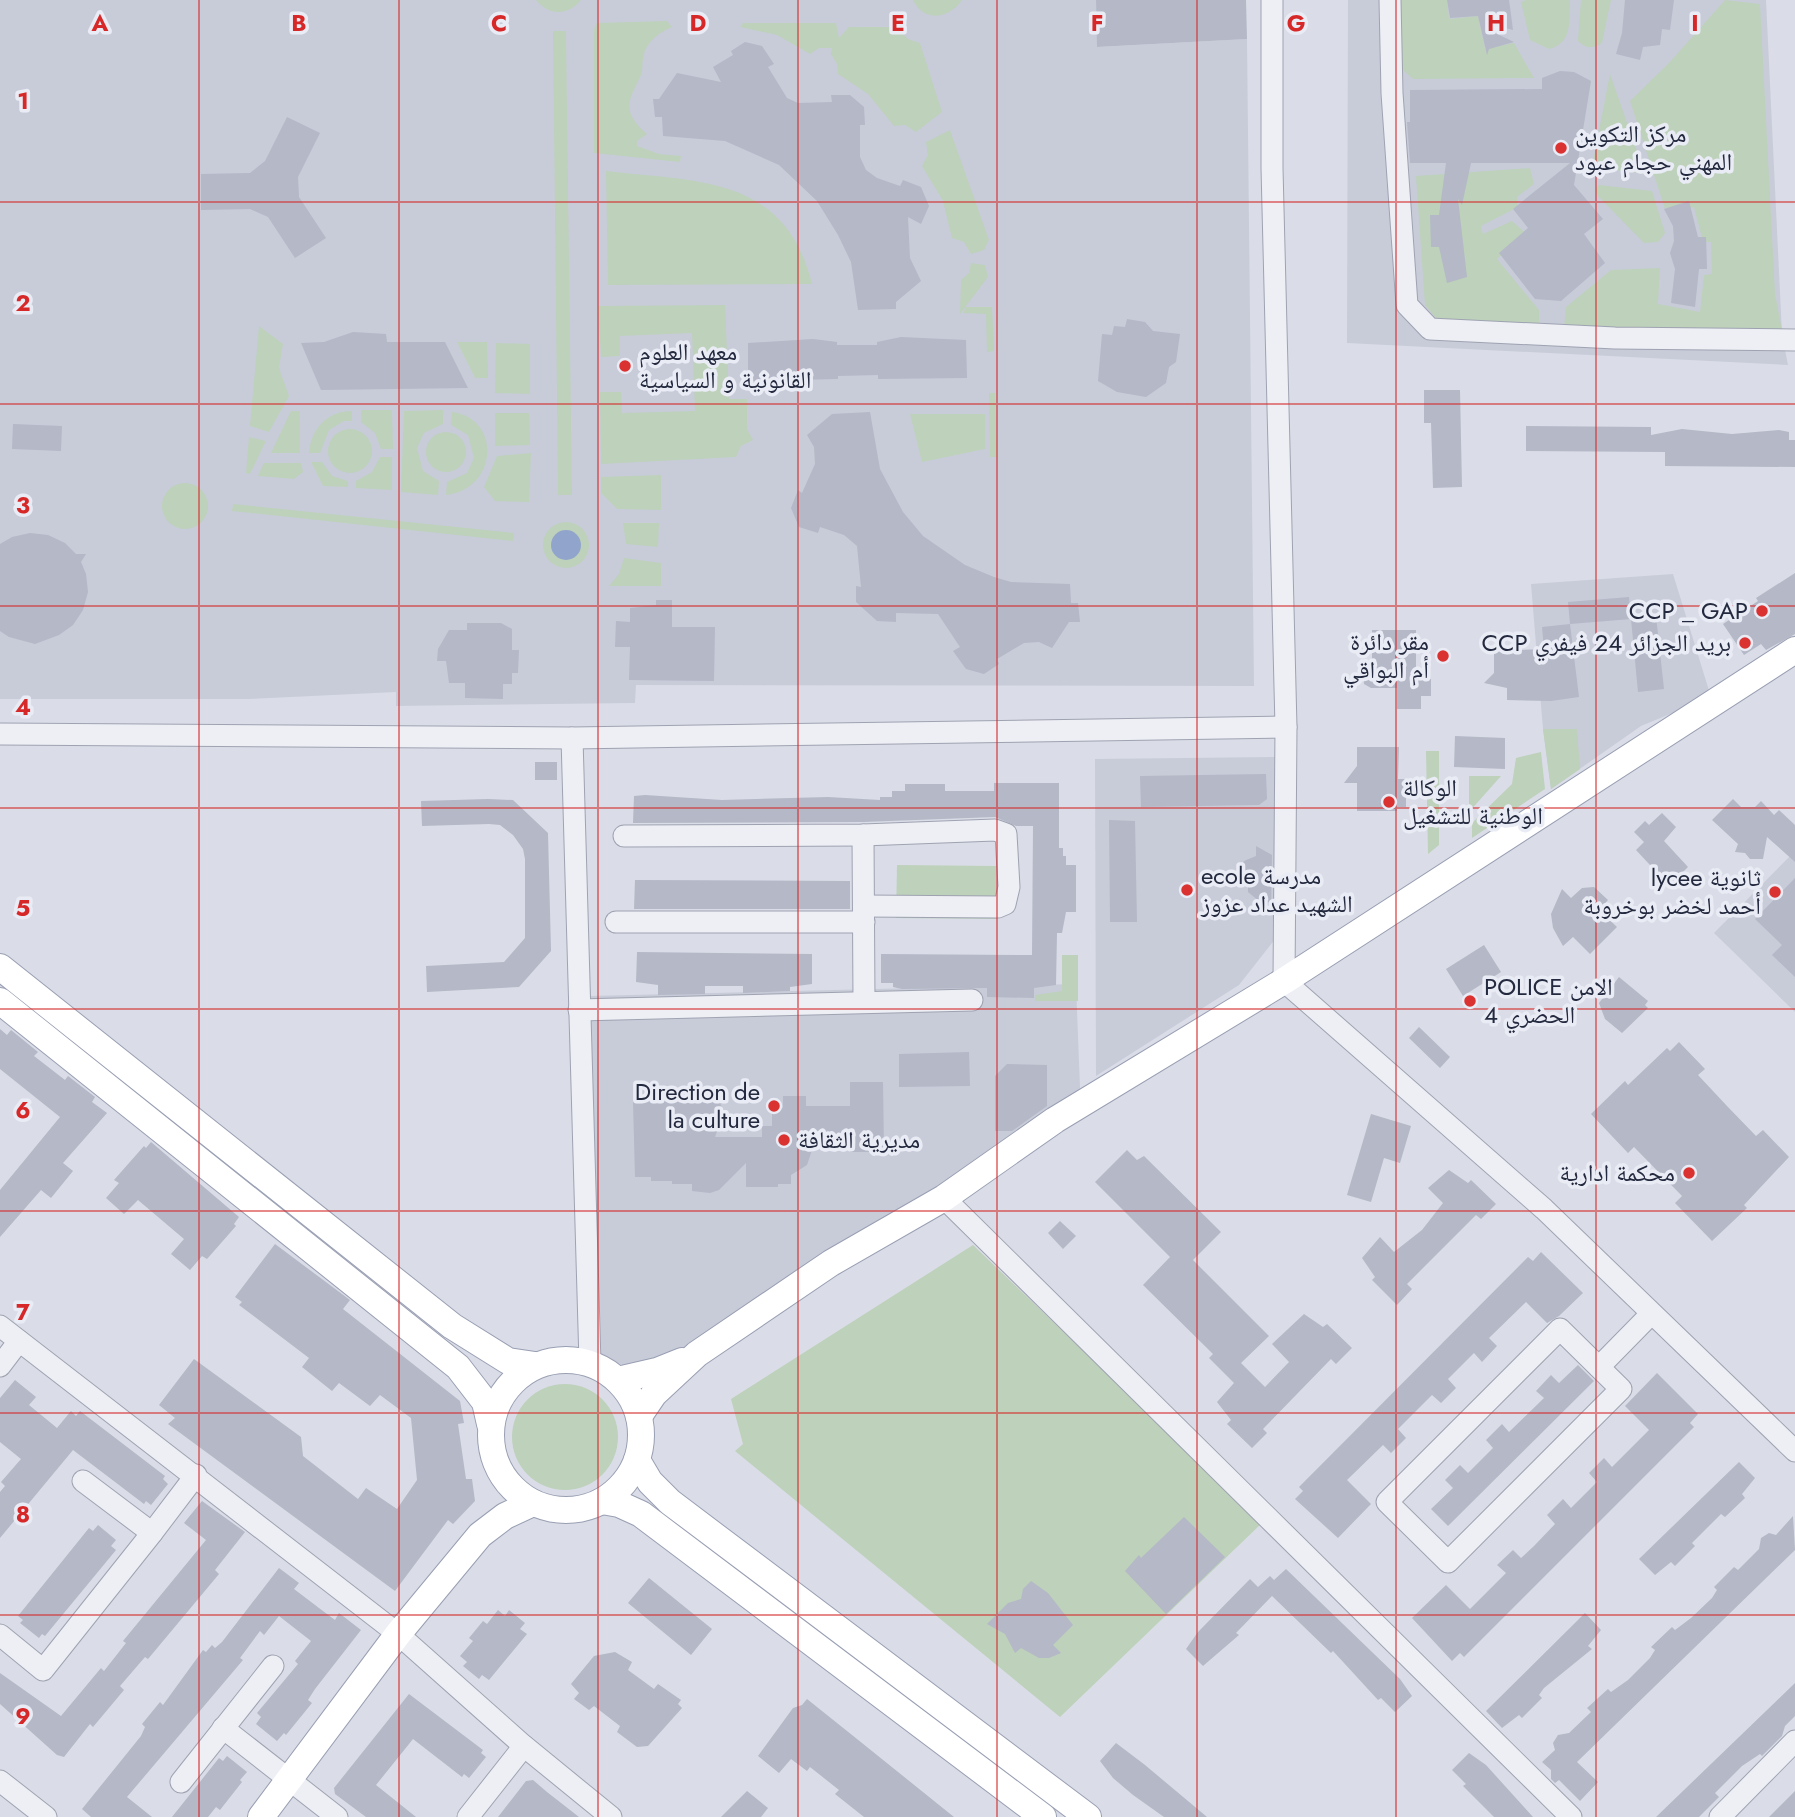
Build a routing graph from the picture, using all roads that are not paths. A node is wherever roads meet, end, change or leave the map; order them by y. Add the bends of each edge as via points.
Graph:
1 (1272, 0) edge
2 (1390, 0) edge
3 (1795, 340) edge
4 (1795, 650) edge
5 (1286, 727) junction
6 (0, 734) edge
7 (572, 738) junction
8 (624, 835) dead end
9 (863, 835) junction
10 (864, 914) junction
11 (616, 922) dead end
12 (0, 967) edge
13 (1284, 981) junction
14 (972, 1000) dead end
15 (0, 1002) edge
16 (864, 1002) junction
17 (579, 1010) junction
18 (944, 1198) junction
19 (1651, 1314) junction
20 (0, 1326) edge
21 (19, 1342) junction
22 (696, 1354) junction
23 (590, 1363) junction
24 (0, 1366) edge
25 (536, 1366) junction
26 (1599, 1367) junction
27 (618, 1380) junction
28 (639, 1416) junction
29 (490, 1424) junction
30 (1795, 1451) edge
31 (637, 1460) junction
32 (196, 1475) junction
33 (504, 1479) junction
34 (83, 1481) dead end
35 (602, 1501) junction
36 (533, 1503) junction
37 (152, 1533) junction
38 (480, 1535) junction
39 (398, 1634) junction
40 (0, 1636) edge
41 (273, 1666) dead end
42 (223, 1728) junction
43 (1795, 1741) edge
44 (524, 1746) junction
45 (0, 1781) edge
46 (291, 1781) junction
47 (181, 1782) dead end
48 (46, 1817) edge
49 (261, 1817) edge
50 (337, 1817) edge
51 (468, 1817) edge
52 (611, 1817) edge
53 (1043, 1817) edge
54 (1088, 1817) edge
55 (1572, 1817) edge
56 (1720, 1817) edge

1 - 5 street
2 - 3 street via 1406,305 1418,320 1430,329 1456,331
4 - 13 main road
5 - 7 street
5 - 13 street
6 - 7 street
7 - 17 street
8 - 9 street
9 - 10 street
9 - 10 street via 1000,830 1008,839 1009,887 1008,898 998,907
10 - 11 street
10 - 16 street
12 - 25 main road via 452,1326 508,1361
13 - 18 main road via 1055,1120
13 - 19 street via 1544,1209
14 - 16 street
15 - 29 main road via 457,1367 485,1402
16 - 17 street
17 - 23 street
18 - 22 main road via 831,1263
18 - 55 street
19 - 26 street
19 - 30 street
20 - 21 street
21 - 24 street
21 - 32 street
22 - 27 main road via 657,1371
22 - 28 main road via 654,1394
23 - 25 main road via 562,1359
23 - 27 main road
25 - 29 main road via 505,1389
26 - 26 street via 1621,1389 1448,1562 1387,1502 1560,1329
27 - 28 main road
28 - 31 main road via 642,1438
29 - 33 main road via 495,1462
31 - 35 main road via 629,1477
31 - 54 main road via 670,1502
32 - 37 street
32 - 39 street
33 - 36 main road
33 - 38 main road
34 - 37 street
35 - 36 main road via 568,1510
35 - 53 main road via 641,1514
36 - 38 main road
37 - 40 street via 43,1670
38 - 39 main road
39 - 44 street
39 - 46 main road
41 - 42 street
42 - 46 street
42 - 47 street
43 - 56 street
44 - 51 street
44 - 52 street
45 - 48 street
46 - 49 main road
46 - 50 street

